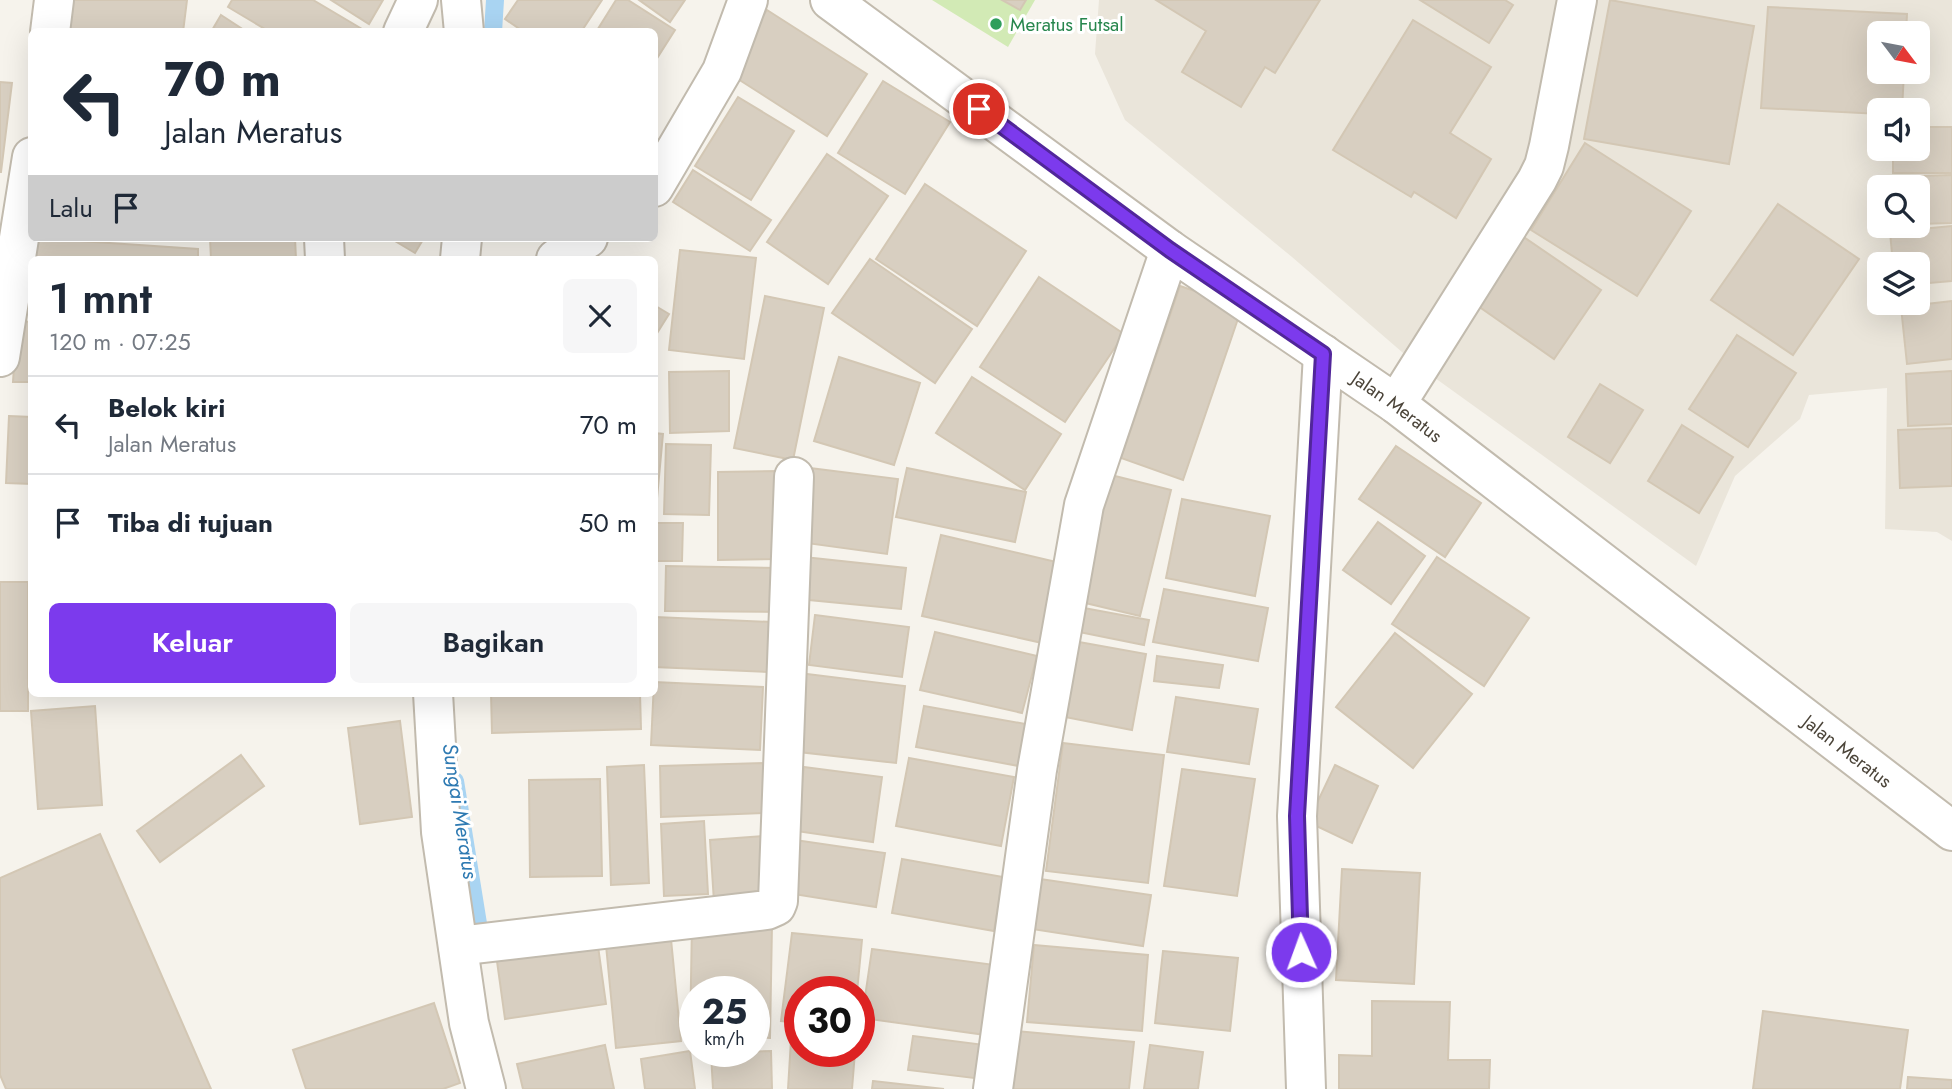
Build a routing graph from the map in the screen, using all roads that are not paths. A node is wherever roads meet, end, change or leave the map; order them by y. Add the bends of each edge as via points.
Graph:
1 (54, 0) edge
2 (418, 0) edge
3 (461, 0) edge
4 (748, 0) edge
5 (830, 0) edge
6 (1577, 0) edge
7 (50, 28) edge
8 (406, 28) edge
9 (464, 28) edge
10 (658, 180) edge
11 (28, 182) edge
12 (582, 242) edge
13 (1170, 250) junction
14 (561, 256) edge
15 (1323, 354) junction
16 (0, 357) edge
17 (1396, 404) junction
18 (794, 477) dead end
19 (433, 697) edge
20 (1952, 831) edge
21 (458, 946) junction
22 (486, 1089) edge
23 (993, 1089) edge
24 (1306, 1089) edge

1 - 7 street
2 - 8 street
3 - 9 street
4 - 10 street via 722,71
5 - 13 street, Jalan Meratus
6 - 17 street via 1544,166
11 - 16 street
12 - 14 street
13 - 15 street, Jalan Meratus
13 - 23 street via 1084,505 1037,770
15 - 17 street, Jalan Meratus
15 - 24 street via 1297,816
17 - 20 street, Jalan Meratus
18 - 21 street via 776,906
19 - 21 street via 441,832
21 - 22 street via 469,1023

